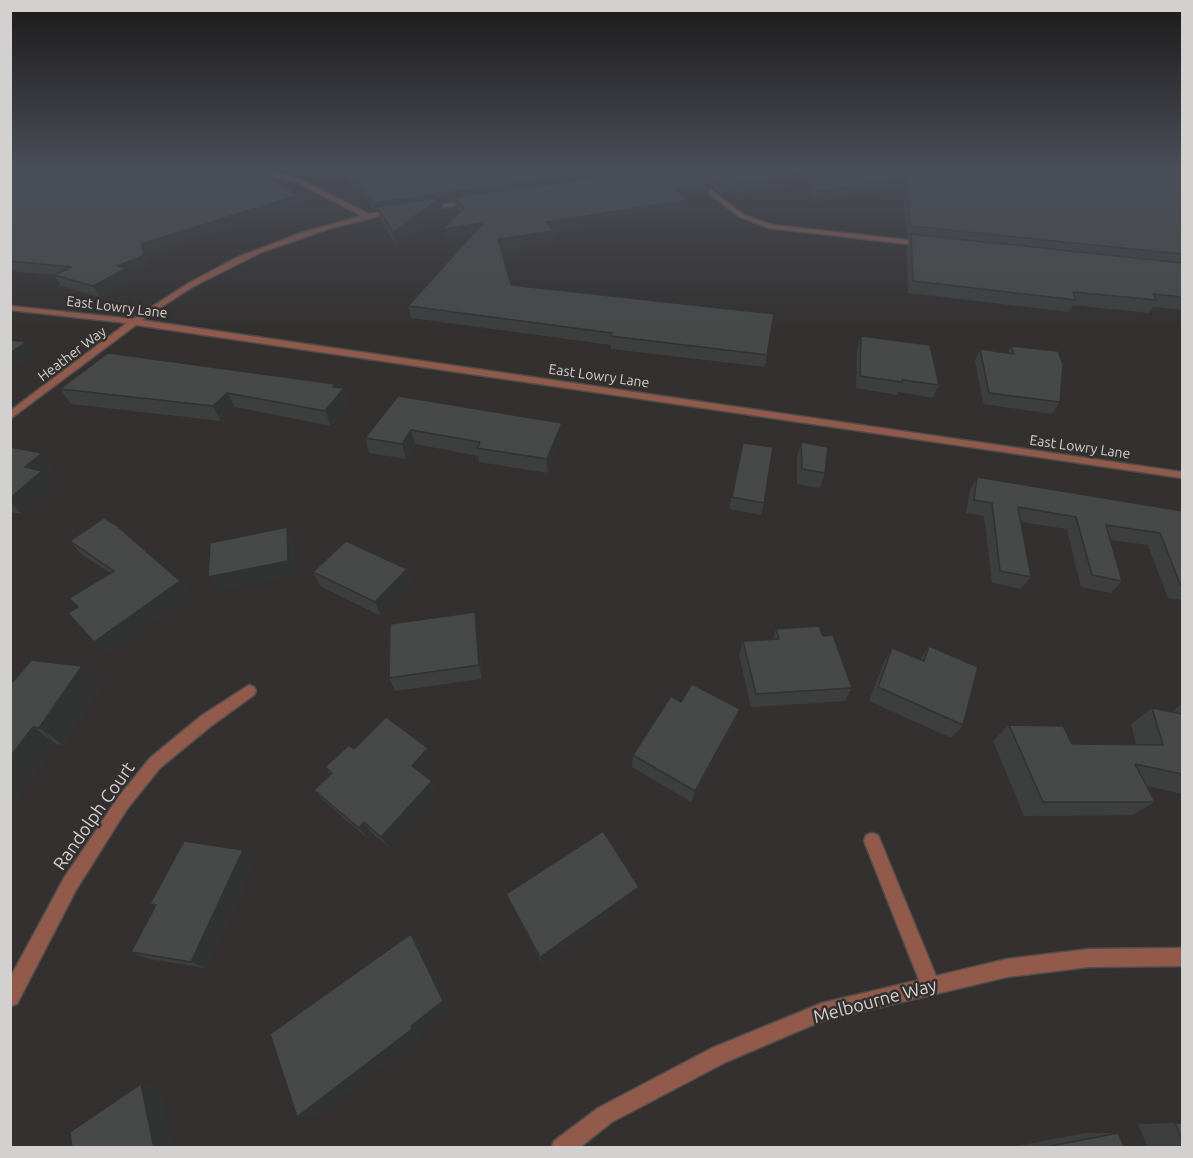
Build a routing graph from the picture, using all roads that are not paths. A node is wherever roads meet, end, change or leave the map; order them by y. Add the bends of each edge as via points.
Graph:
1 (345, 224) edge
2 (765, 224) edge
3 (934, 245) edge
4 (10, 308) edge
5 (135, 322) junction
6 (10, 416) edge
7 (1182, 475) edge
8 (249, 691) dead end
9 (872, 841) dead end
10 (1182, 957) edge
11 (931, 986) junction
12 (10, 997) edge
13 (561, 1148) edge

1 - 5 street, Heather Way via 245,257 190,286
2 - 3 street
4 - 5 street, East Lowry Lane
5 - 6 street, Heather Way
5 - 7 street, East Lowry Lane
8 - 12 street, Randolph Court via 155,763 122,804 70,884
9 - 11 street
10 - 11 street, Melbourne Way via 1089,958 1006,968
11 - 13 street, Melbourne Way via 822,1012 719,1055 605,1115

